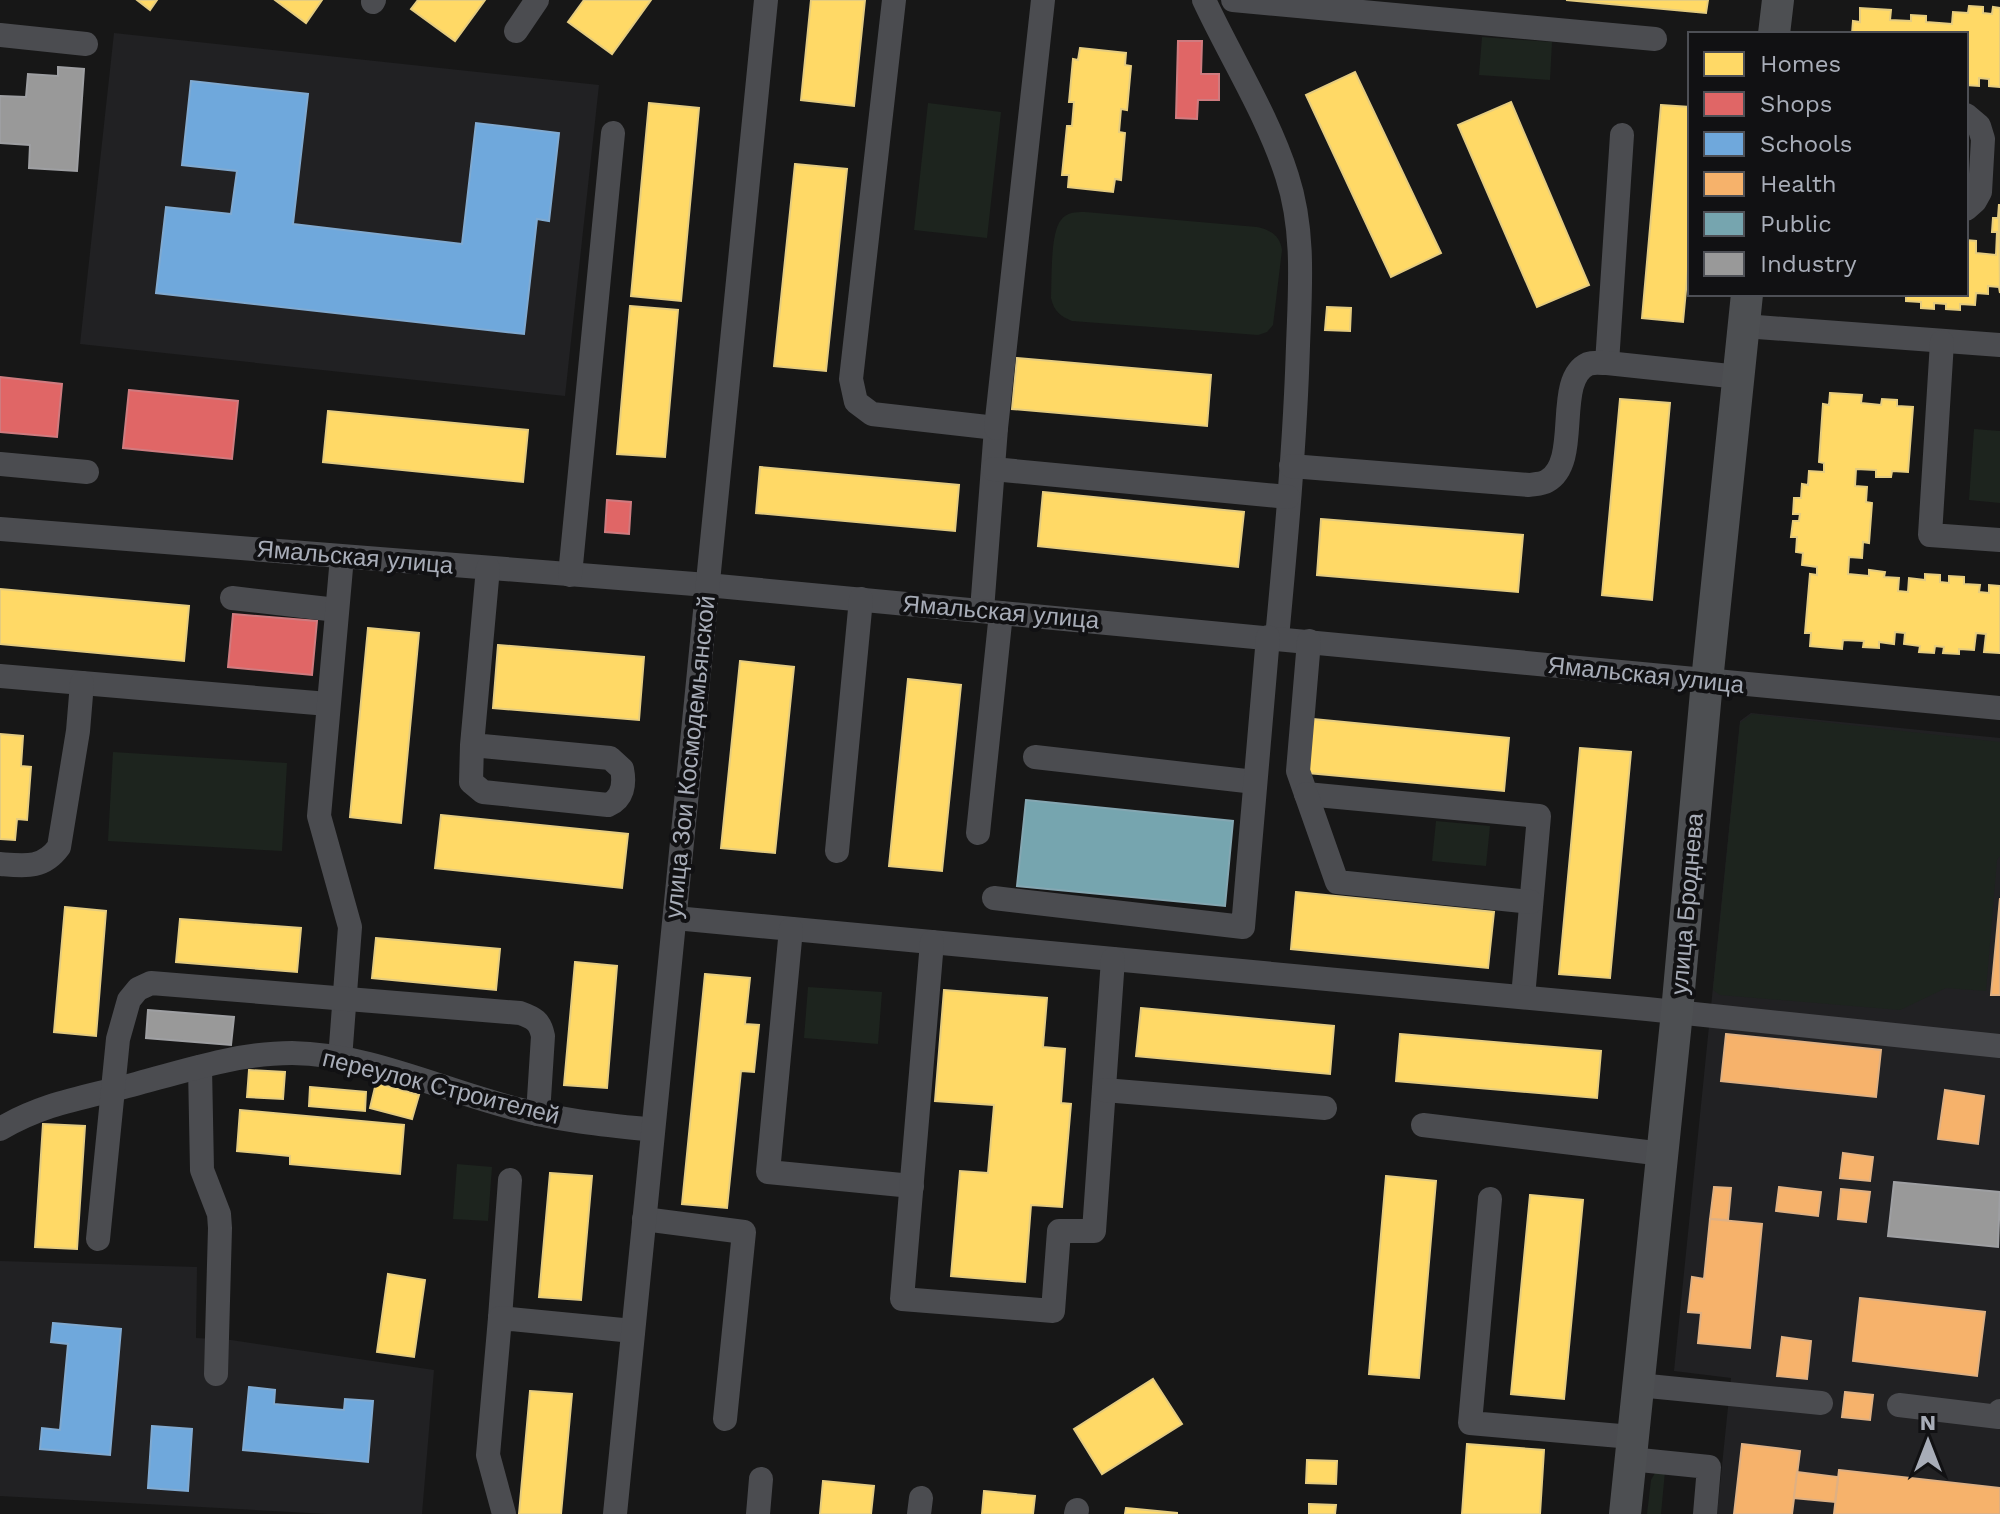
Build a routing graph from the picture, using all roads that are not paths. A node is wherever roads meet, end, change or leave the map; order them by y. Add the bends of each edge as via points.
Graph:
1 (537, 0) edge
2 (766, 0) edge
3 (894, 0) edge
4 (1043, 0) edge
5 (1204, 0) edge
6 (1233, 0) edge
7 (1778, 0) edge
8 (1464, 10) edge
9 (516, 31) dead end
10 (1774, 32) edge
11 (0, 35) edge
12 (1655, 39) dead end
13 (86, 44) dead end
14 (1968, 116) edge
15 (613, 133) dead end
16 (1622, 135) dead end
17 (1991, 164) edge
18 (1968, 207) edge
19 (1747, 296) edge
20 (1744, 326) junction
21 (1942, 342) junction
22 (2000, 345) edge
23 (1607, 363) junction
24 (1739, 377) junction
25 (996, 428) junction
26 (0, 464) edge
27 (1291, 466) junction
28 (993, 469) junction
29 (87, 472) dead end
30 (1288, 497) junction
31 (0, 529) edge
32 (2000, 540) edge
33 (342, 557) junction
34 (488, 568) junction
35 (570, 575) junction
36 (707, 585) junction
37 (232, 598) dead end
38 (861, 599) junction
39 (337, 610) junction
40 (991, 612) junction
41 (1272, 638) junction
42 (1309, 641) junction
43 (0, 676) edge
44 (1707, 681) junction
45 (82, 683) junction
46 (328, 704) junction
47 (2000, 708) edge
48 (472, 745) junction
49 (1035, 757) dead end
50 (1255, 782) junction
51 (1306, 794) junction
52 (978, 833) dead end
53 (837, 851) dead end
54 (0, 864) edge
55 (994, 898) dead end
56 (1531, 902) junction
57 (675, 918) junction
58 (791, 929) junction
59 (932, 942) junction
60 (1113, 959) junction
61 (1523, 997) junction
62 (345, 1000) junction
63 (1677, 1012) junction
64 (2000, 1046) edge
65 (340, 1059) junction
66 (200, 1067) junction
67 (1104, 1090) junction
68 (111, 1091) junction
69 (1325, 1108) dead end
70 (538, 1114) junction
71 (1423, 1125) dead end
72 (0, 1129) edge
73 (653, 1130) junction
74 (1663, 1154) junction
75 (510, 1180) dead end
76 (912, 1186) junction
77 (1490, 1199) dead end
78 (644, 1219) junction
79 (98, 1239) dead end
80 (500, 1318) junction
81 (633, 1331) junction
82 (216, 1374) dead end
83 (1638, 1385) junction
84 (1821, 1403) dead end
85 (1899, 1405) dead end
86 (2000, 1411) edge
87 (725, 1419) dead end
88 (1631, 1448) junction
89 (761, 1479) dead end
90 (504, 1514) edge
91 (615, 1514) edge
92 (758, 1514) edge
93 (1625, 1514) edge
94 (1705, 1514) edge

1 - 9 street
2 - 36 street, улица Зои Космодемьянской
3 - 25 street via 851,379 856,402 872,414
4 - 25 street
5 - 27 street via 1287,175 1295,206 1301,269
6 - 8 street
7 - 10 main road
8 - 12 street
11 - 13 street
14 - 17 street via 1983,135
15 - 35 street
16 - 23 street
17 - 18 street
19 - 20 main road, улица Броднева
20 - 21 street
20 - 24 main road, улица Броднева
21 - 22 street
21 - 32 street via 1930,535
23 - 24 street
23 - 27 street via 1589,363 1578,373 1563,458 1546,482 1529,485
24 - 44 main road, улица Броднева
25 - 28 street
26 - 29 street
27 - 30 street
28 - 30 street
28 - 40 street
30 - 41 street
31 - 33 street, Ямальская улица
33 - 34 street, Ямальская улица
33 - 39 street
34 - 35 street, Ямальская улица
34 - 48 street
35 - 36 street, Ямальская улица
36 - 38 street, Ямальская улица
36 - 57 street, улица Зои Космодемьянской
37 - 39 street
38 - 40 street, Ямальская улица
38 - 53 street
39 - 46 street
40 - 41 street, Ямальская улица
40 - 52 street
41 - 42 street, Ямальская улица
41 - 50 street
42 - 44 street, Ямальская улица
42 - 51 street via 1298,771
43 - 45 street
44 - 47 street, Ямальская улица
44 - 63 main road, улица Броднева
45 - 46 street
45 - 54 street via 59,847 42,863
46 - 62 street via 319,816 350,927
48 - 48 street via 471,782 483,792 608,805 621,793 622,769 610,758
49 - 50 street
50 - 55 street via 1243,927
51 - 56 street via 1337,882
51 - 56 street via 1539,816
56 - 61 street
57 - 58 street
57 - 73 street, улица Зои Космодемьянской
58 - 59 street
58 - 76 street via 768,1172
59 - 60 street
59 - 76 street
60 - 61 street
60 - 67 street
61 - 63 street
62 - 65 street
62 - 68 street via 151,983 129,1000
62 - 70 street via 533,1018 541,1024 543,1036
63 - 64 street
63 - 74 main road, улица Броднева
65 - 66 street, переулок Строителей via 270,1054
65 - 70 street, переулок Строителей
66 - 68 street, переулок Строителей
66 - 82 street via 202,1170 220,1228
67 - 69 street
67 - 76 street via 1094,1231 1059,1231 1053,1311 902,1299
68 - 72 street, переулок Строителей via 40,1108
68 - 79 street
70 - 73 street, переулок Строителей
71 - 74 street
73 - 78 street, улица Зои Космодемьянской
74 - 83 main road, улица Броднева
75 - 80 street
77 - 88 street via 1470,1423
78 - 81 street, улица Зои Космодемьянской
78 - 87 street via 744,1232
80 - 81 street
80 - 90 street via 488,1455
81 - 91 street, улица Зои Космодемьянской
83 - 84 street
83 - 88 main road, улица Броднева
85 - 86 street via 1999,1417
88 - 93 main road, улица Броднева
88 - 94 street via 1709,1467
89 - 92 street

